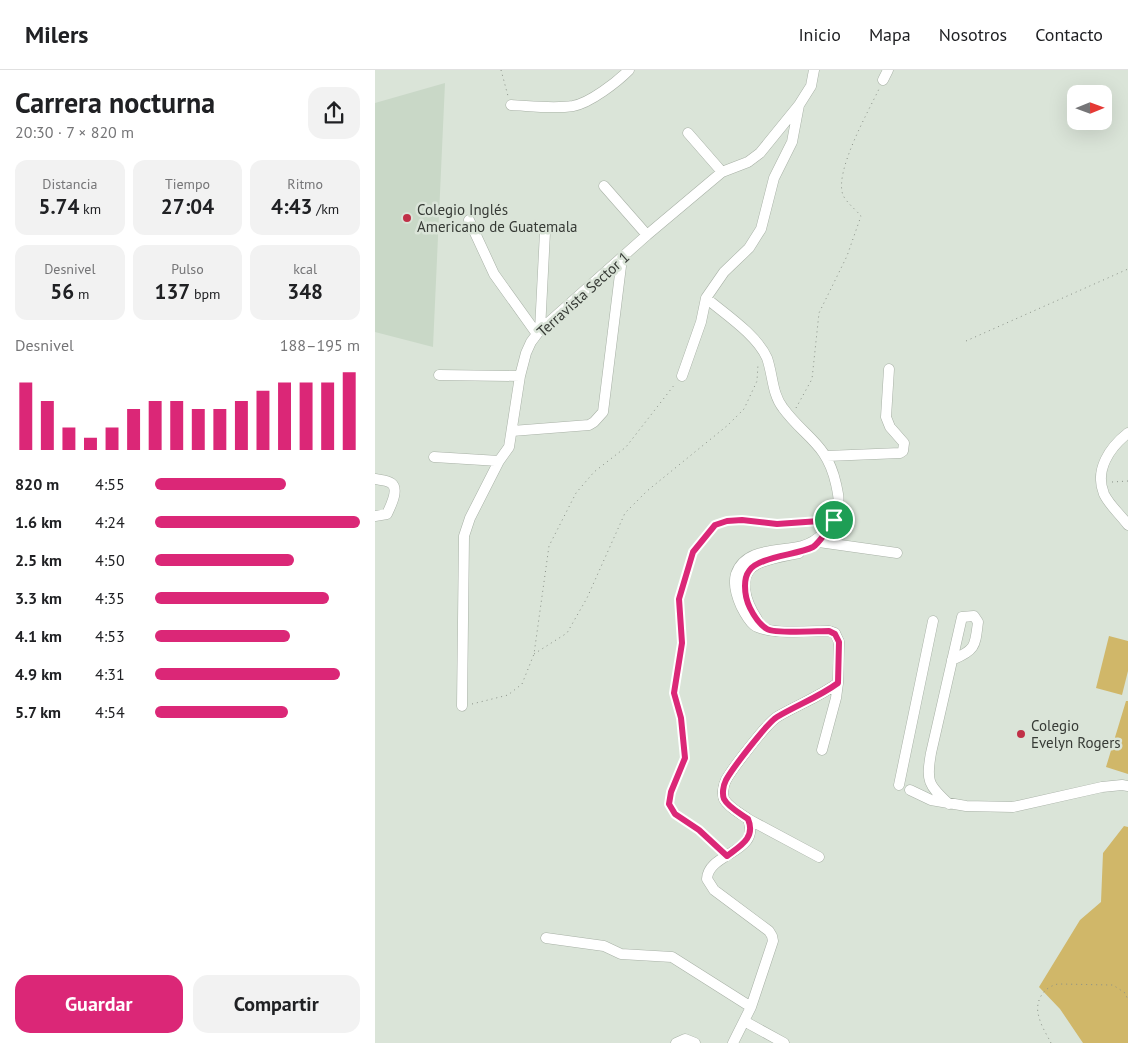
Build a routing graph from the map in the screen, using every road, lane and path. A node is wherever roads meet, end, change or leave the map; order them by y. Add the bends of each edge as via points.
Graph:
1 (501, 70) edge
2 (629, 70) edge
3 (814, 70) edge
4 (888, 70) edge
5 (883, 80) joint
6 (799, 104) junction
7 (516, 105) joint
8 (688, 133) dead end
9 (722, 172) junction
10 (604, 186) dead end
11 (469, 220) dead end
12 (545, 232) dead end
13 (647, 235) junction
14 (622, 258) junction
15 (1128, 269) edge
16 (705, 298) junction
17 (539, 332) junction
18 (966, 341) dead end
19 (758, 363) dead end
20 (889, 369) dead end
21 (439, 375) dead end
22 (520, 376) junction
23 (682, 376) joint
24 (791, 418) junction
25 (512, 431) junction
26 (1128, 433) edge
27 (827, 456) junction
28 (434, 457) dead end
29 (499, 461) junction
30 (375, 480) edge
31 (1128, 481) edge
32 (1101, 482) junction
33 (375, 516) edge
34 (834, 520) junction
35 (1128, 525) edge
36 (827, 528) junction
37 (819, 542) junction
38 (897, 552) dead end
39 (933, 621) dead end
40 (769, 630) junction
41 (534, 654) junction
42 (952, 660) junction
43 (838, 683) junction
44 (462, 706) joint
45 (822, 750) dead end
46 (929, 782) junction
47 (899, 785) dead end
48 (1128, 786) edge
49 (949, 804) junction
50 (748, 819) junction
51 (727, 856) junction
52 (819, 857) dead end
53 (546, 938) dead end
54 (1128, 1000) edge
55 (751, 1007) junction
56 (744, 1021) junction
57 (676, 1042) edge
58 (695, 1043) edge
59 (733, 1043) edge
60 (784, 1043) edge
61 (1051, 1043) edge

1 - 7 path
2 - 7 street via 610,86 579,104
3 - 6 street, Terravista Sector 1 via 811,86
4 - 5 street
5 - 24 path via 841,178 843,195 861,216 847,256 819,313 812,379
6 - 9 street, Terravista Sector 1 via 760,153 748,162
6 - 16 street via 792,142 774,178 761,229 749,248 724,272
8 - 9 street
9 - 13 street, Terravista Sector 1
10 - 13 street
11 - 17 street via 494,274
12 - 17 street
13 - 14 street, Terravista Sector 1
14 - 17 street, Terravista Sector 1
14 - 25 street via 603,412 589,424
15 - 18 path
16 - 23 street via 701,322
16 - 24 street via 746,331 759,346 767,358 774,392
17 - 22 street, Terravista Sector 1 via 526,353
19 - 41 path via 757,381 744,409 647,491 625,514 587,598 567,633
20 - 27 street via 886,417 904,443 903,451
21 - 22 street
22 - 25 street, Terravista Sector 1
23 - 41 path via 626,447 594,472 576,493 549,546
24 - 27 street
25 - 29 street, Terravista Sector 1 via 509,447
26 - 32 street via 1105,458
27 - 34 street via 839,498
28 - 29 street
29 - 44 street, Terravista Sector 1 via 464,536
30 - 33 street via 390,482 395,490 387,514
31 - 32 path
32 - 35 street via 1105,495
34 - 36 street
34 - 51 path via 777,524 727,521 715,525 693,552 679,599 682,643 674,693 684,737 685,758 669,804 675,814 699,830
36 - 37 street
36 - 40 street via 809,543 755,555 738,567 735,590 739,601 754,625
37 - 38 street
37 - 40 street via 801,552 758,564 749,570 745,584 748,602 758,620
39 - 47 street
40 - 43 street via 829,631 835,634 839,642
41 - 44 path via 522,684 508,695
42 - 42 street via 962,617 973,615 977,619 975,642 969,652
42 - 46 street via 931,753
43 - 45 street via 837,698
43 - 50 street via 771,721 725,781 725,800
46 - 49 street
46 - 49 street via 911,790
48 - 49 street via 1102,787 1013,807
50 - 51 street via 749,838
50 - 52 street
51 - 55 street via 710,870 707,879 710,886 769,931 773,938
53 - 55 street via 603,946 621,954 672,957
54 - 61 path via 1125,993 1113,985 1049,985 1038,1002 1038,1009
55 - 56 street
56 - 59 street
56 - 60 street
57 - 58 street via 685,1039

